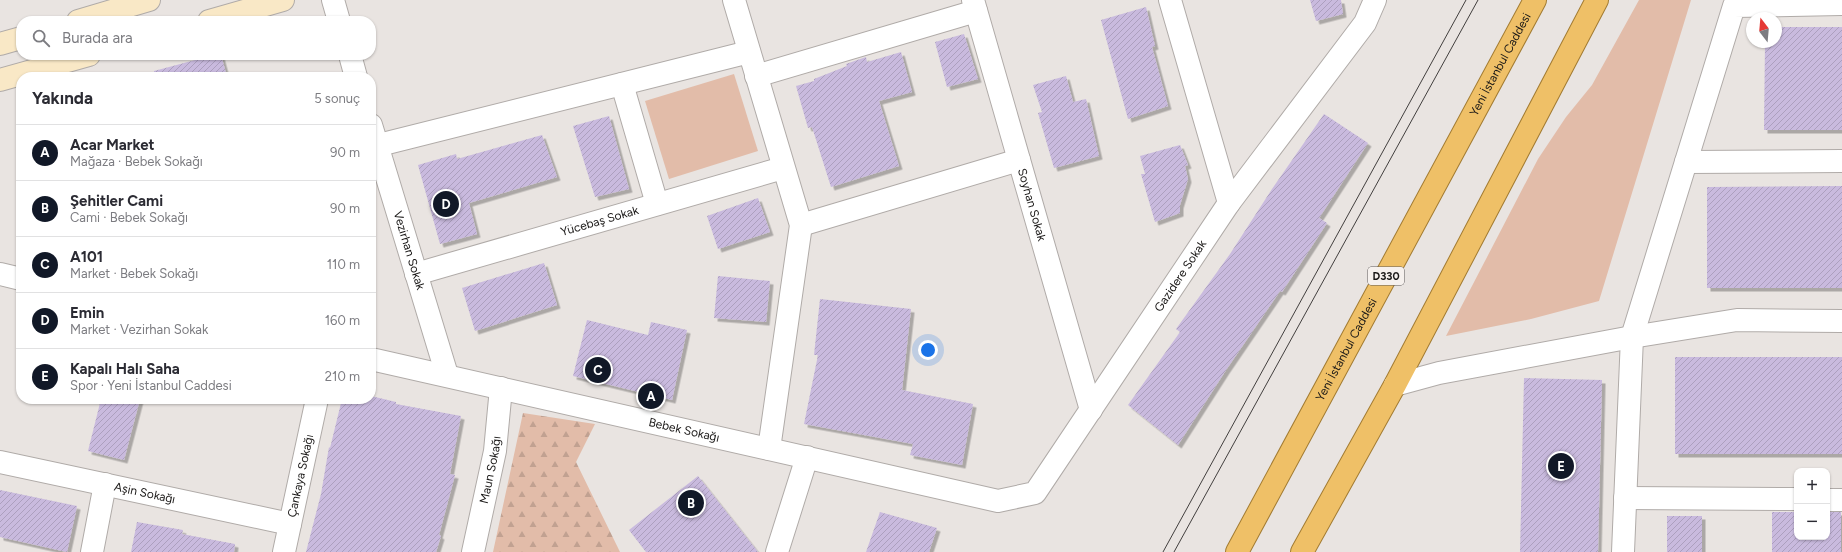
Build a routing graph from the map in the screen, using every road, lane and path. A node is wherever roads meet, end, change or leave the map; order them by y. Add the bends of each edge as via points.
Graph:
1 (148, 0) edge
2 (283, 0) edge
3 (333, 0) edge
4 (734, 0) edge
5 (1170, 0) edge
6 (1374, 0) edge
7 (1535, 0) edge
8 (1597, 0) edge
9 (1611, 0) edge
10 (1842, 4) edge
11 (111, 5) edge
12 (975, 5) edge
13 (88, 16) edge
14 (227, 16) edge
15 (338, 16) edge
16 (1582, 26) junction
17 (16, 39) edge
18 (0, 44) edge
19 (749, 52) junction
20 (71, 60) edge
21 (351, 60) edge
22 (28, 72) edge
23 (355, 72) edge
24 (16, 76) edge
25 (756, 76) junction
26 (0, 80) edge
27 (622, 84) junction
28 (376, 138) edge
29 (376, 148) edge
30 (1019, 160) junction
31 (1842, 161) edge
32 (1686, 162) junction
33 (783, 168) junction
34 (1229, 203) junction
35 (657, 204) junction
36 (801, 225) junction
37 (0, 274) edge
38 (416, 274) junction
39 (16, 278) edge
40 (1842, 322) edge
41 (1632, 337) junction
42 (376, 359) edge
43 (447, 375) junction
44 (1395, 385) junction
45 (501, 388) junction
46 (316, 404) edge
47 (1091, 410) junction
48 (769, 448) junction
49 (808, 457) junction
50 (0, 462) edge
51 (105, 484) junction
52 (1625, 498) junction
53 (1794, 499) edge
54 (1830, 500) edge
55 (1842, 500) edge
56 (998, 501) joint
57 (290, 524) junction
58 (92, 552) edge
59 (284, 552) edge
60 (473, 552) edge
61 (777, 552) edge
62 (1237, 552) edge
63 (1302, 552) edge
64 (1623, 552) edge

1 - 11 main road
2 - 14 main road
3 - 15 street
4 - 19 street
5 - 34 street
6 - 34 street, Gazidere Sokak via 1364,22
7 - 62 highway, Yeni İstanbul Caddesi / D330
8 - 16 highway
9 - 16 highway
10 - 32 street via 1734,6
11 - 13 main road
12 - 25 street
12 - 30 street, Soyhan Sokak
16 - 44 highway
17 - 18 main road
19 - 25 street
19 - 27 street
20 - 22 main road
21 - 23 street
24 - 26 main road
25 - 33 street
27 - 28 street
27 - 35 street
29 - 38 street, Vezirhan Sokak
30 - 36 street
30 - 47 street, Soyhan Sokak
31 - 32 street
32 - 41 street
33 - 35 street, Yücebaş Sokak
33 - 36 street
34 - 47 street, Gazidere Sokak
35 - 38 street, Yücebaş Sokak
36 - 48 street
37 - 39 street
38 - 43 street, Vezirhan Sokak
40 - 41 street via 1738,320
41 - 44 street via 1439,373
41 - 52 street
42 - 43 street, Bebek Sokağı
43 - 45 street, Bebek Sokağı
44 - 63 highway
45 - 48 street, Bebek Sokağı
45 - 60 street, Maun Sokağı via 495,451
46 - 57 street, Çankaya Sokağı
47 - 56 street, Gazidere Sokak via 1035,493
48 - 49 street, Bebek Sokağı
49 - 56 street, Bebek Sokağı
49 - 61 street
50 - 51 street, Aşin Sokağı
51 - 57 street, Aşin Sokağı
51 - 58 street
52 - 53 street
52 - 64 street
54 - 55 street
57 - 59 street, Çankaya Sokağı

